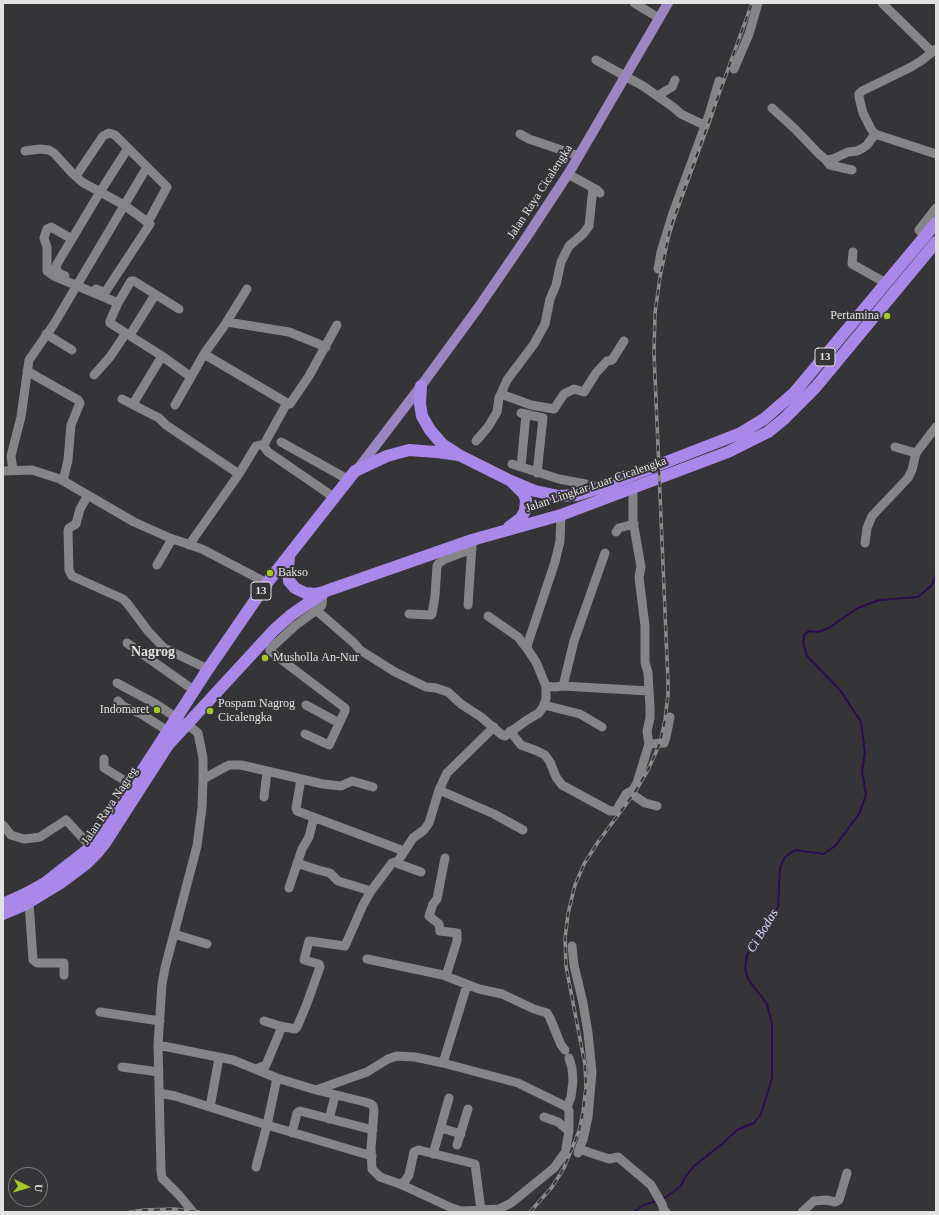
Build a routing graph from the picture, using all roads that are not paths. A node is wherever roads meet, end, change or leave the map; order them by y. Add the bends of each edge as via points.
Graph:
1 (634, 3) edge
2 (668, 3) edge
3 (758, 3) edge
4 (882, 3) edge
5 (659, 18) junction
6 (934, 51) edge
7 (596, 60) dead end
8 (734, 69) dead end
9 (626, 76) junction
10 (675, 80) dead end
11 (719, 81) dead end
12 (660, 97) junction
13 (772, 108) dead end
14 (704, 125) junction
15 (520, 134) dead end
16 (875, 134) junction
17 (128, 148) junction
18 (25, 151) dead end
19 (936, 154) edge
20 (579, 156) junction
21 (825, 159) junction
22 (147, 167) junction
23 (852, 170) dead end
24 (568, 174) junction
25 (76, 176) junction
26 (100, 192) junction
27 (124, 205) junction
28 (936, 208) edge
29 (148, 222) junction
30 (936, 223) edge
31 (925, 236) junction
32 (72, 239) junction
33 (936, 242) edge
34 (853, 252) dead end
35 (658, 269) dead end
36 (77, 283) junction
37 (886, 283) junction
38 (247, 289) dead end
39 (156, 295) junction
40 (118, 303) junction
41 (179, 309) dead end
42 (226, 322) junction
43 (337, 325) dead end
44 (46, 334) junction
45 (128, 334) junction
46 (624, 341) dead end
47 (326, 347) junction
48 (72, 350) dead end
49 (204, 354) junction
50 (162, 356) junction
51 (27, 370) junction
52 (94, 374) dead end
53 (191, 377) junction
54 (421, 386) junction
55 (501, 394) junction
56 (122, 399) dead end
57 (287, 403) junction
58 (133, 404) junction
59 (175, 405) dead end
60 (936, 427) edge
61 (476, 441) dead end
62 (281, 442) dead end
63 (264, 445) junction
64 (895, 447) dead end
65 (916, 453) junction
66 (459, 455) junction
67 (688, 461) junction
68 (512, 464) dead end
69 (521, 467) junction
70 (12, 470) junction
71 (3, 471) edge
72 (537, 473) junction
73 (239, 474) junction
74 (352, 476) junction
75 (62, 481) junction
76 (511, 481) junction
77 (636, 486) junction
78 (602, 487) junction
79 (88, 495) junction
80 (335, 498) junction
81 (561, 515) junction
82 (634, 524) junction
83 (505, 531) junction
84 (616, 532) dead end
85 (172, 539) junction
86 (864, 543) dead end
87 (189, 545) junction
88 (472, 545) junction
89 (605, 553) dead end
90 (288, 555) junction
91 (157, 565) dead end
92 (267, 583) junction
93 (325, 592) junction
94 (468, 605) dead end
95 (316, 610) junction
96 (410, 614) dead end
97 (488, 616) dead end
98 (127, 643) dead end
99 (528, 650) junction
100 (208, 669) junction
101 (117, 683) dead end
102 (546, 686) junction
103 (563, 686) junction
104 (195, 691) junction
105 (649, 691) junction
106 (118, 702) dead end
107 (544, 705) junction
108 (306, 706) dead end
109 (670, 717) dead end
110 (177, 718) junction
111 (339, 723) junction
112 (187, 725) junction
113 (602, 727) dead end
114 (494, 728) junction
115 (168, 731) junction
116 (510, 732) junction
117 (305, 734) dead end
118 (649, 744) junction
119 (104, 759) dead end
120 (267, 772) junction
121 (203, 779) junction
122 (301, 779) junction
123 (132, 785) junction
124 (373, 787) dead end
125 (439, 790) junction
126 (631, 793) junction
127 (264, 797) dead end
128 (657, 806) dead end
129 (314, 817) junction
130 (3, 824) edge
131 (523, 830) dead end
132 (91, 847) junction
133 (404, 851) junction
134 (445, 858) dead end
135 (297, 863) junction
136 (399, 864) junction
137 (421, 872) dead end
138 (289, 888) dead end
139 (371, 891) junction
140 (29, 902) junction
141 (3, 904) edge
142 (3, 914) edge
143 (174, 934) junction
144 (206, 944) dead end
145 (572, 946) dead end
146 (367, 959) dead end
147 (64, 975) dead end
148 (446, 976) junction
149 (467, 985) junction
150 (100, 1012) dead end
151 (160, 1021) junction
152 (264, 1021) dead end
153 (280, 1026) junction
154 (158, 1045) junction
155 (219, 1058) junction
156 (443, 1063) junction
157 (122, 1067) dead end
158 (256, 1069) junction
159 (158, 1072) junction
160 (277, 1078) junction
161 (316, 1090) junction
162 (159, 1093) junction
163 (335, 1096) junction
164 (449, 1098) dead end
165 (210, 1107) junction
166 (568, 1107) junction
167 (468, 1109) dead end
168 (544, 1117) dead end
169 (329, 1119) junction
170 (267, 1125) junction
171 (441, 1128) junction
172 (372, 1130) junction
173 (569, 1131) junction
174 (292, 1133) junction
175 (460, 1134) junction
176 (457, 1145) dead end
177 (579, 1149) junction
178 (567, 1150) junction
179 (433, 1154) junction
180 (372, 1156) junction
181 (256, 1167) dead end
182 (847, 1173) dead end
183 (400, 1184) junction
184 (663, 1207) edge
185 (480, 1210) junction
186 (193, 1212) edge
187 (802, 1212) edge

1 - 5 street
2 - 5 main road, Jalan Raya Cicalengka
3 - 8 street via 749,34
4 - 6 street
5 - 9 main road, Jalan Raya Cicalengka
6 - 16 street via 911,67 862,91 860,102 863,113
7 - 9 street
9 - 12 street
9 - 20 main road, Jalan Raya Cicalengka
10 - 12 street via 672,87
11 - 14 street
12 - 14 street via 680,114
13 - 21 street via 796,128
14 - 35 street via 673,213
15 - 20 street via 535,142
16 - 19 street
16 - 21 street via 863,148 833,159
17 - 22 street
17 - 25 street via 112,133 106,134
17 - 26 street
18 - 25 street via 48,150
20 - 24 main road, Jalan Raya Cicalengka
21 - 23 street via 830,165
22 - 27 street
22 - 29 street via 167,187
24 - 54 main road, Jalan Raya Cicalengka via 482,302
24 - 55 street via 597,190 589,226 568,248 561,262 545,324 534,344 507,380
25 - 26 street
26 - 27 street
26 - 32 street
27 - 29 street
27 - 36 street
28 - 31 street via 919,230
29 - 36 street via 150,226 106,291
30 - 31 highway, Jalan Lingkar Luar Cicalengka / 13
31 - 37 highway, Jalan Lingkar Luar Cicalengka / 13
32 - 36 street via 57,264 57,271 58,274
32 - 36 street via 52,227 47,229 44,238 47,250 46,267 54,276
33 - 67 highway, Jalan Lingkar Luar Cicalengka / 13 via 815,388 784,419 768,432 728,452
34 - 37 street via 852,264
36 - 40 street
36 - 44 street
37 - 67 highway, Jalan Lingkar Luar Cicalengka / 13 via 794,393 764,419
38 - 42 street
39 - 40 street via 133,280
39 - 41 street
39 - 45 street
40 - 45 street via 110,323
42 - 47 street via 289,332
42 - 49 street
43 - 47 street
44 - 48 street
44 - 51 street via 29,360
45 - 50 street
45 - 52 street
46 - 55 street via 612,360 607,361 596,373 584,392 574,390 564,394 554,409 531,405
47 - 57 street via 295,397 290,404
49 - 53 street
49 - 57 street
50 - 53 street
50 - 58 street
51 - 70 street via 21,417 11,456
51 - 75 street via 80,403 71,425 68,460
53 - 59 street
54 - 66 highway via 420,404 426,424 442,444
54 - 74 main road, Jalan Raya Cicalengka
55 - 61 street via 497,412
56 - 58 street
57 - 63 street
58 - 73 street via 159,418
60 - 65 street
62 - 74 street
63 - 73 street via 256,446
63 - 80 street via 268,452
64 - 65 street
65 - 86 street via 911,474 869,521
66 - 74 highway, 13 via 409,450 387,456
66 - 76 highway, 13
67 - 77 highway, Jalan Lingkar Luar Cicalengka / 13
67 - 78 highway, Jalan Lingkar Luar Cicalengka / 13 via 634,474
68 - 69 street
69 - 72 street
69 - 72 street via 523,414 543,418
70 - 71 street
70 - 75 street via 32,470
72 - 78 street
73 - 87 street
74 - 80 highway, 13
75 - 79 street
76 - 78 highway, Jalan Lingkar Luar Cicalengka / 13 via 535,491 559,496 577,495
76 - 83 highway via 524,494 525,511 521,518
77 - 81 highway, Jalan Lingkar Luar Cicalengka / 13
77 - 82 street via 632,509
79 - 85 street via 134,522
79 - 100 street via 80,509 76,524 68,531 69,570 72,576 123,599 164,648
80 - 90 highway, 13
81 - 83 highway, Jalan Lingkar Luar Cicalengka / 13
81 - 99 street via 560,540 555,562 528,643
82 - 84 street via 619,528
82 - 105 street via 641,566 639,577
83 - 88 highway, Jalan Lingkar Luar Cicalengka / 13
85 - 87 street
85 - 91 street
87 - 92 street
88 - 93 highway, Jalan Lingkar Luar Cicalengka / 13
88 - 94 street
88 - 96 street via 437,566 432,614
89 - 103 street via 574,641
90 - 92 highway, 13
90 - 93 highway via 289,580 295,588 305,593
92 - 100 highway, 13
93 - 95 street via 322,605
93 - 112 highway, Jalan Lingkar Luar Cicalengka / 13 via 274,630
95 - 111 street via 295,626 270,651 343,706 345,711
95 - 114 street via 360,650 395,672 426,687 448,692
97 - 99 street via 518,637
98 - 104 street
99 - 102 street
100 - 104 highway, 13
101 - 110 street
102 - 103 street
102 - 107 street
103 - 105 street
104 - 110 highway, 13
105 - 118 street
106 - 115 street
107 - 113 street via 580,714
107 - 116 street via 538,714
108 - 111 street
109 - 118 street via 664,743
110 - 112 street
110 - 115 highway, Jalan Raya Nagreg / 13
111 - 117 street via 329,744
112 - 121 street via 198,733 203,758
112 - 140 highway, Jalan Raya Nagreg / 13 via 168,745 97,853 74,873
114 - 116 street via 504,736
114 - 125 street via 447,773
115 - 123 highway, Jalan Raya Nagreg / 13
116 - 126 street via 521,745 545,755 562,785 610,811 616,812 626,794
118 - 126 street via 637,783
119 - 123 street via 104,768
120 - 121 street via 241,765 229,765
120 - 122 street
120 - 127 street
121 - 143 street via 197,846
122 - 124 street via 333,786 345,785 352,781
122 - 129 street via 296,810
123 - 132 highway, Jalan Raya Nagreg / 13
125 - 131 street
125 - 133 street via 429,823
126 - 128 street via 645,803
129 - 133 street
129 - 135 street via 309,837
130 - 132 street via 11,835 24,839 40,837 66,820
132 - 141 highway, Jalan Raya Nagreg / 13 via 45,883
133 - 136 street
134 - 148 street via 437,899 429,916 438,923 440,930 456,933 457,941
135 - 138 street
135 - 139 street via 330,873 338,881
136 - 137 street
136 - 139 street via 392,863
139 - 153 street via 346,946 309,941 304,960 319,964 320,967 296,1028
140 - 142 highway, Jalan Raya Nagreg / 13
140 - 147 street via 33,960 38,963 64,963
143 - 144 street
143 - 151 street via 162,984
145 - 177 street via 588,1032 592,1072 588,1117
146 - 148 street
148 - 149 street
149 - 156 street
149 - 166 street via 502,994 547,1013 572,1068 573,1081
150 - 151 street
151 - 154 street
152 - 153 street
153 - 158 street via 281,1030 266,1065
154 - 155 street
154 - 159 street
155 - 158 street
155 - 165 street
156 - 161 street via 397,1056 367,1072
156 - 166 street via 518,1083
157 - 159 street
158 - 160 street
159 - 162 street
160 - 161 street
160 - 170 street
161 - 163 street
162 - 165 street
162 - 186 street via 162,1178
163 - 169 street
163 - 172 street via 371,1104 374,1112
164 - 171 street
165 - 170 street
166 - 173 street
167 - 175 street
168 - 173 street via 558,1122
169 - 172 street
169 - 174 street via 297,1111
170 - 174 street
170 - 181 street
171 - 175 street
171 - 179 street
172 - 180 street
173 - 178 street
174 - 180 street
175 - 176 street
177 - 178 street via 578,1153
177 - 184 street via 609,1159 618,1157 651,1185
178 - 185 street via 554,1168 511,1203 499,1208
179 - 183 street via 419,1150 414,1152 409,1175 406,1181
179 - 185 street via 474,1164
180 - 183 street via 372,1171 380,1177
182 - 187 street via 839,1200 814,1201
183 - 185 street via 461,1211

